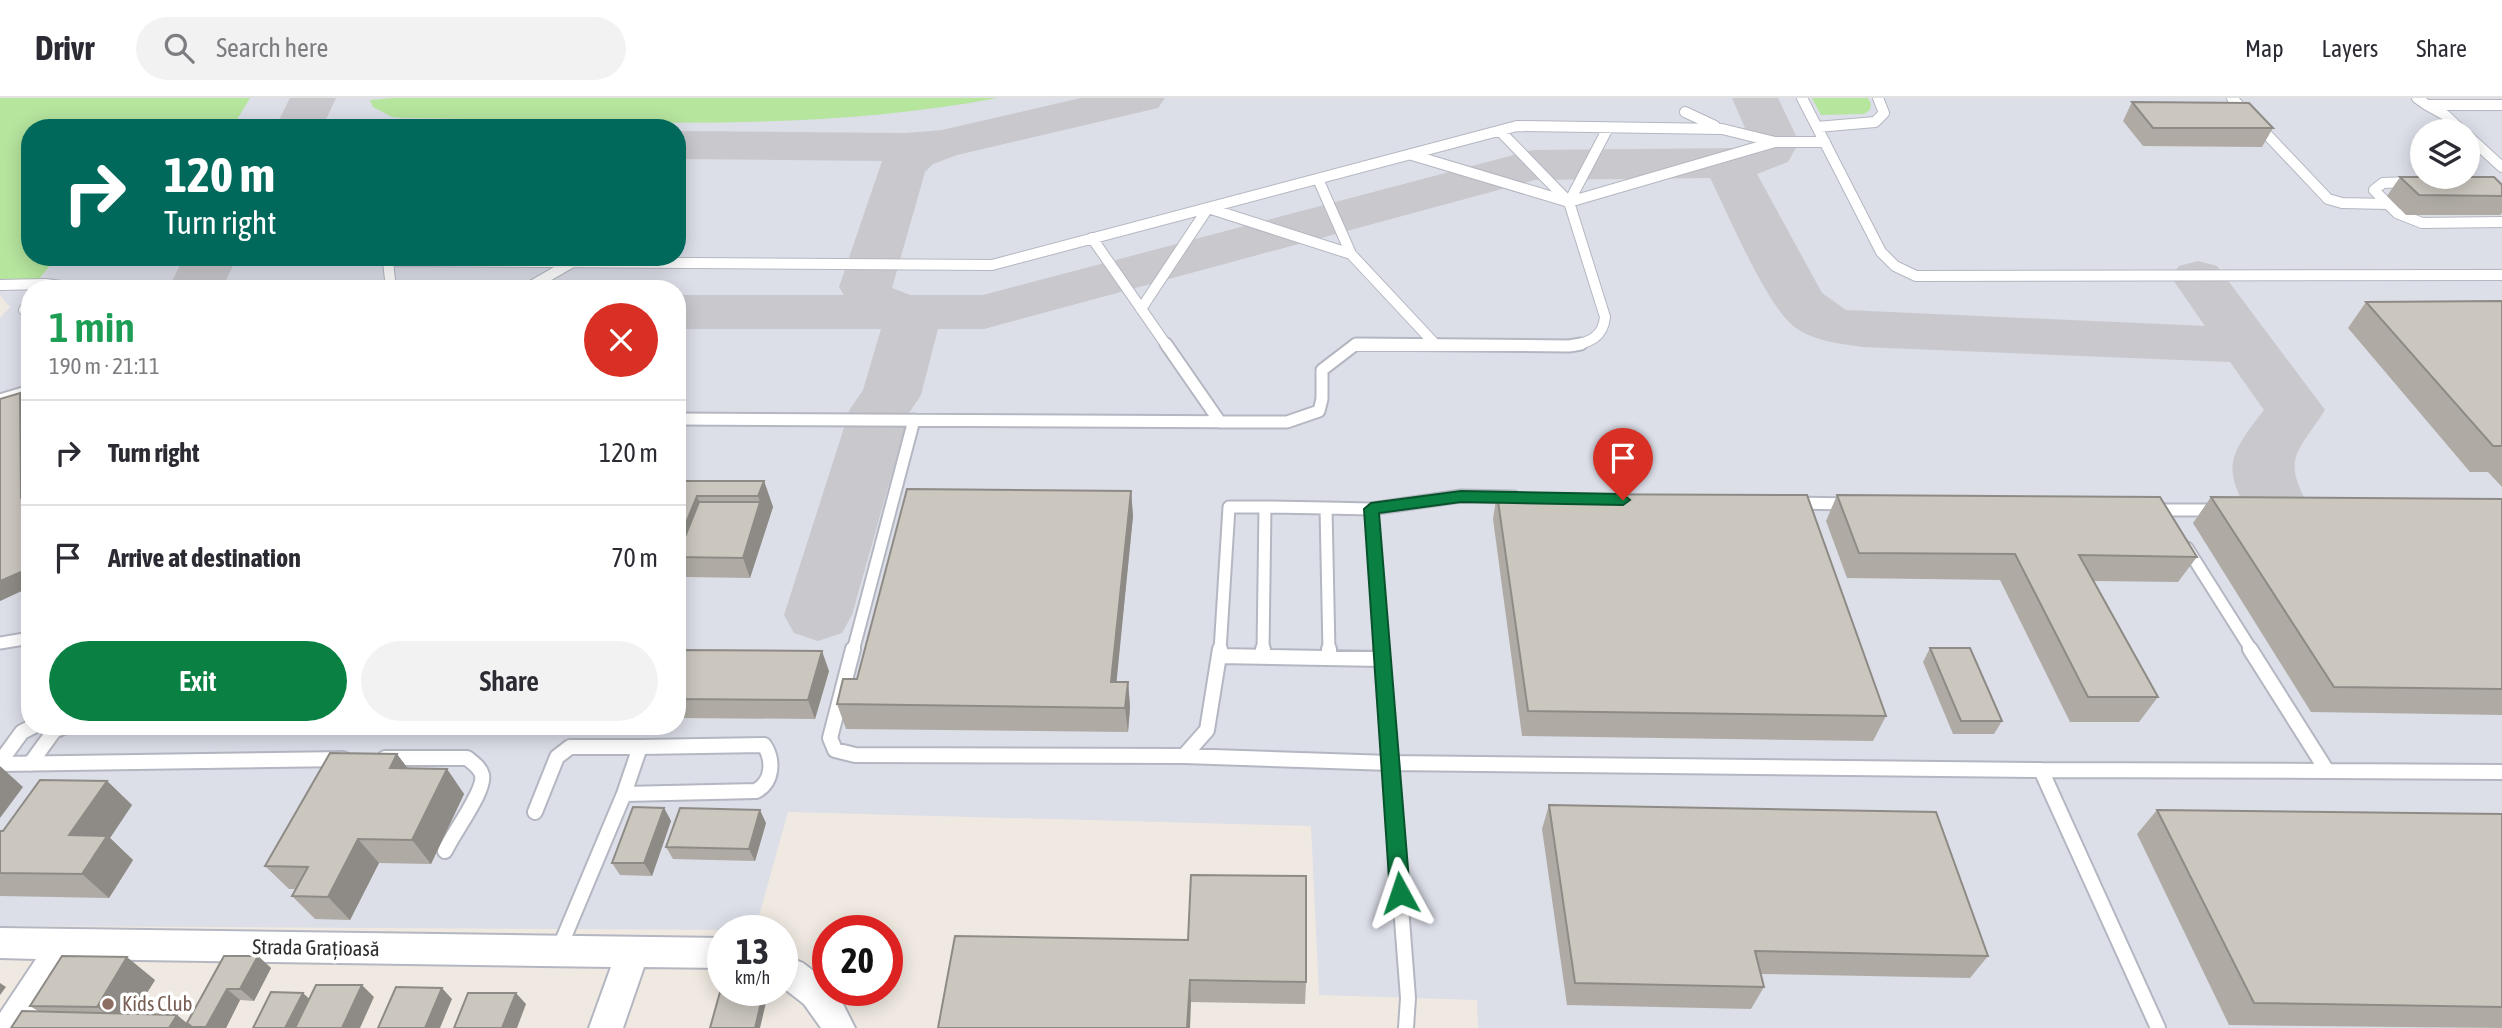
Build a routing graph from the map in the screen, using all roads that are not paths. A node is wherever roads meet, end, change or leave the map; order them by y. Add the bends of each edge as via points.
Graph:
1 (1802, 98) edge
2 (1878, 98) edge
3 (2232, 98) edge
4 (2417, 98) edge
5 (2427, 105) junction
6 (2502, 105) edge
7 (1685, 112) dead end
8 (2449, 119) edge
9 (1817, 127) junction
10 (1608, 128) junction
11 (1722, 129) junction
12 (1500, 131) junction
13 (1775, 142) junction
14 (1825, 142) junction
15 (2480, 147) edge
16 (1410, 154) junction
17 (2502, 167) edge
18 (1318, 179) junction
19 (2410, 182) edge
20 (1569, 202) junction
21 (2388, 204) junction
22 (1208, 208) junction
23 (2502, 222) edge
24 (1092, 238) junction
25 (1351, 254) junction
26 (686, 263) edge
27 (565, 266) edge
28 (2502, 275) edge
29 (541, 280) edge
30 (0, 285) edge
31 (21, 285) edge
32 (1141, 309) junction
33 (1436, 344) junction
34 (21, 394) edge
35 (0, 400) edge
36 (686, 419) edge
37 (914, 420) junction
38 (1220, 422) junction
39 (1530, 498) edge
40 (1777, 503) edge
41 (1860, 504) edge
42 (1265, 507) junction
43 (1326, 508) junction
44 (1371, 509) junction
45 (2227, 510) edge
46 (21, 640) edge
47 (0, 643) edge
48 (1220, 656) junction
49 (1263, 657) junction
50 (1329, 658) junction
51 (1382, 659) junction
52 (21, 733) edge
53 (51, 735) edge
54 (640, 747) junction
55 (1184, 756) junction
56 (0, 763) edge
57 (1390, 763) junction
58 (30, 764) junction
59 (2041, 770) junction
60 (2327, 771) junction
61 (2502, 772) edge
62 (624, 794) junction
63 (535, 812) dead end
64 (445, 850) dead end
65 (0, 943) edge
66 (64, 944) junction
67 (558, 951) junction
68 (633, 952) junction
69 (707, 953) edge
70 (798, 979) edge
71 (10, 1028) edge
72 (606, 1028) edge
73 (838, 1028) edge
74 (1406, 1028) edge
75 (2158, 1028) edge

1 - 9 lane
2 - 9 lane via 1884,113 1875,122
3 - 21 lane via 2328,199
4 - 5 lane
5 - 6 lane
5 - 8 lane
7 - 11 lane
9 - 14 lane
10 - 11 lane
10 - 12 lane via 1517,126
10 - 20 lane
11 - 13 lane
12 - 16 lane
12 - 20 lane
13 - 14 lane
13 - 20 lane
14 - 28 lane via 1881,252 1889,263 1923,278
15 - 17 lane
16 - 18 lane
16 - 20 lane
18 - 22 lane
18 - 25 lane
19 - 21 lane via 2383,183 2374,190
20 - 33 lane via 1605,317 1599,337 1570,346
21 - 23 lane via 2397,214 2422,223
22 - 24 lane
22 - 25 lane
22 - 32 lane
24 - 26 lane via 978,266
24 - 32 lane
25 - 33 lane
27 - 29 lane
30 - 31 lane
32 - 38 lane
33 - 38 lane via 1356,344 1322,370 1319,411 1287,422
34 - 35 lane
36 - 37 lane
37 - 38 lane
37 - 55 lane via 830,738 835,750 855,755
39 - 44 lane via 1461,496
40 - 41 lane
42 - 43 lane
42 - 48 lane via 1229,506
42 - 49 lane
43 - 44 lane
43 - 50 lane
44 - 51 lane
45 - 60 lane via 2165,519
46 - 47 lane
48 - 49 lane
48 - 55 lane via 1207,730
49 - 50 lane
50 - 51 lane
51 - 57 lane
52 - 56 lane
53 - 58 lane
54 - 62 lane
54 - 62 lane via 764,745 771,761 766,783 757,791
54 - 63 lane via 570,747 557,757
55 - 57 lane
56 - 58 lane
57 - 59 lane
57 - 74 lane via 1408,998
58 - 64 lane via 467,758 482,773 481,789
59 - 60 lane
59 - 75 lane
60 - 61 lane
62 - 67 lane
65 - 66 street, Strada Grațioasă
66 - 67 street, Strada Grațioasă
66 - 71 street
67 - 68 street, Strada Grațioasă
68 - 69 street, Strada Grațioasă
68 - 72 street
70 - 73 street via 824,1000

